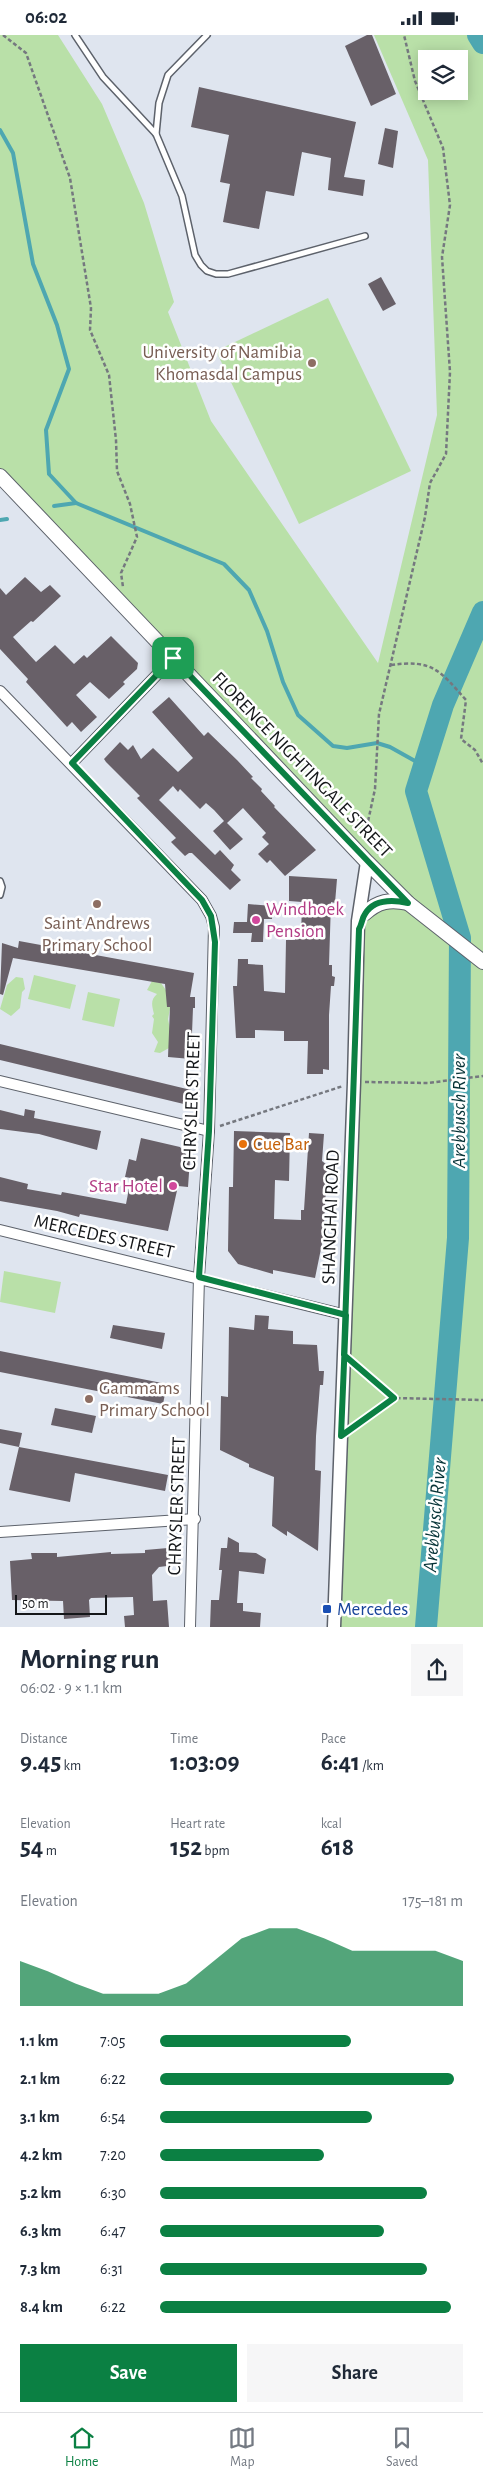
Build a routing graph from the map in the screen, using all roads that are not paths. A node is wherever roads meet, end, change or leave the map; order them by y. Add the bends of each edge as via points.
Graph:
1 (75, 35) edge
2 (207, 35) edge
3 (156, 134) junction
4 (365, 236) dead end
5 (0, 476) edge
6 (173, 658) junction
7 (0, 691) edge
8 (72, 763) junction
9 (367, 861) junction
10 (1, 885) edge
11 (0, 895) edge
12 (408, 903) junction
13 (364, 915) junction
14 (359, 929) junction
15 (483, 962) edge
16 (0, 1081) edge
17 (209, 1131) junction
18 (0, 1230) edge
19 (199, 1277) junction
20 (346, 1315) junction
21 (194, 1519) junction
22 (0, 1532) edge
23 (190, 1627) edge
24 (334, 1627) edge

1 - 3 lane via 103,77
2 - 3 lane via 168,75 159,103
3 - 4 lane via 182,196 195,255 207,271 228,274
5 - 6 main road, FLORENCE NIGHTINGALE STREET
6 - 8 street
6 - 9 main road, FLORENCE NIGHTINGALE STREET
7 - 8 street, CHRYSLER STREET
8 - 17 street, CHRYSLER STREET via 202,900 211,916 215,942
9 - 12 main road, FLORENCE NIGHTINGALE STREET
9 - 13 street, SHANGHAI ROAD
9 - 14 street, SHANGHAI ROAD
10 - 11 lane
12 - 13 main road via 386,901
12 - 15 main road, FLORENCE NIGHTINGALE STREET
13 - 14 street, SHANGHAI ROAD
14 - 20 street, SHANGHAI ROAD
16 - 17 street
17 - 19 street, CHRYSLER STREET
18 - 19 street, MERCEDES STREET
19 - 20 street, MERCEDES STREET
19 - 21 street, CHRYSLER STREET
20 - 24 street, SHANGHAI ROAD
21 - 22 street
21 - 23 street, CHRYSLER STREET

